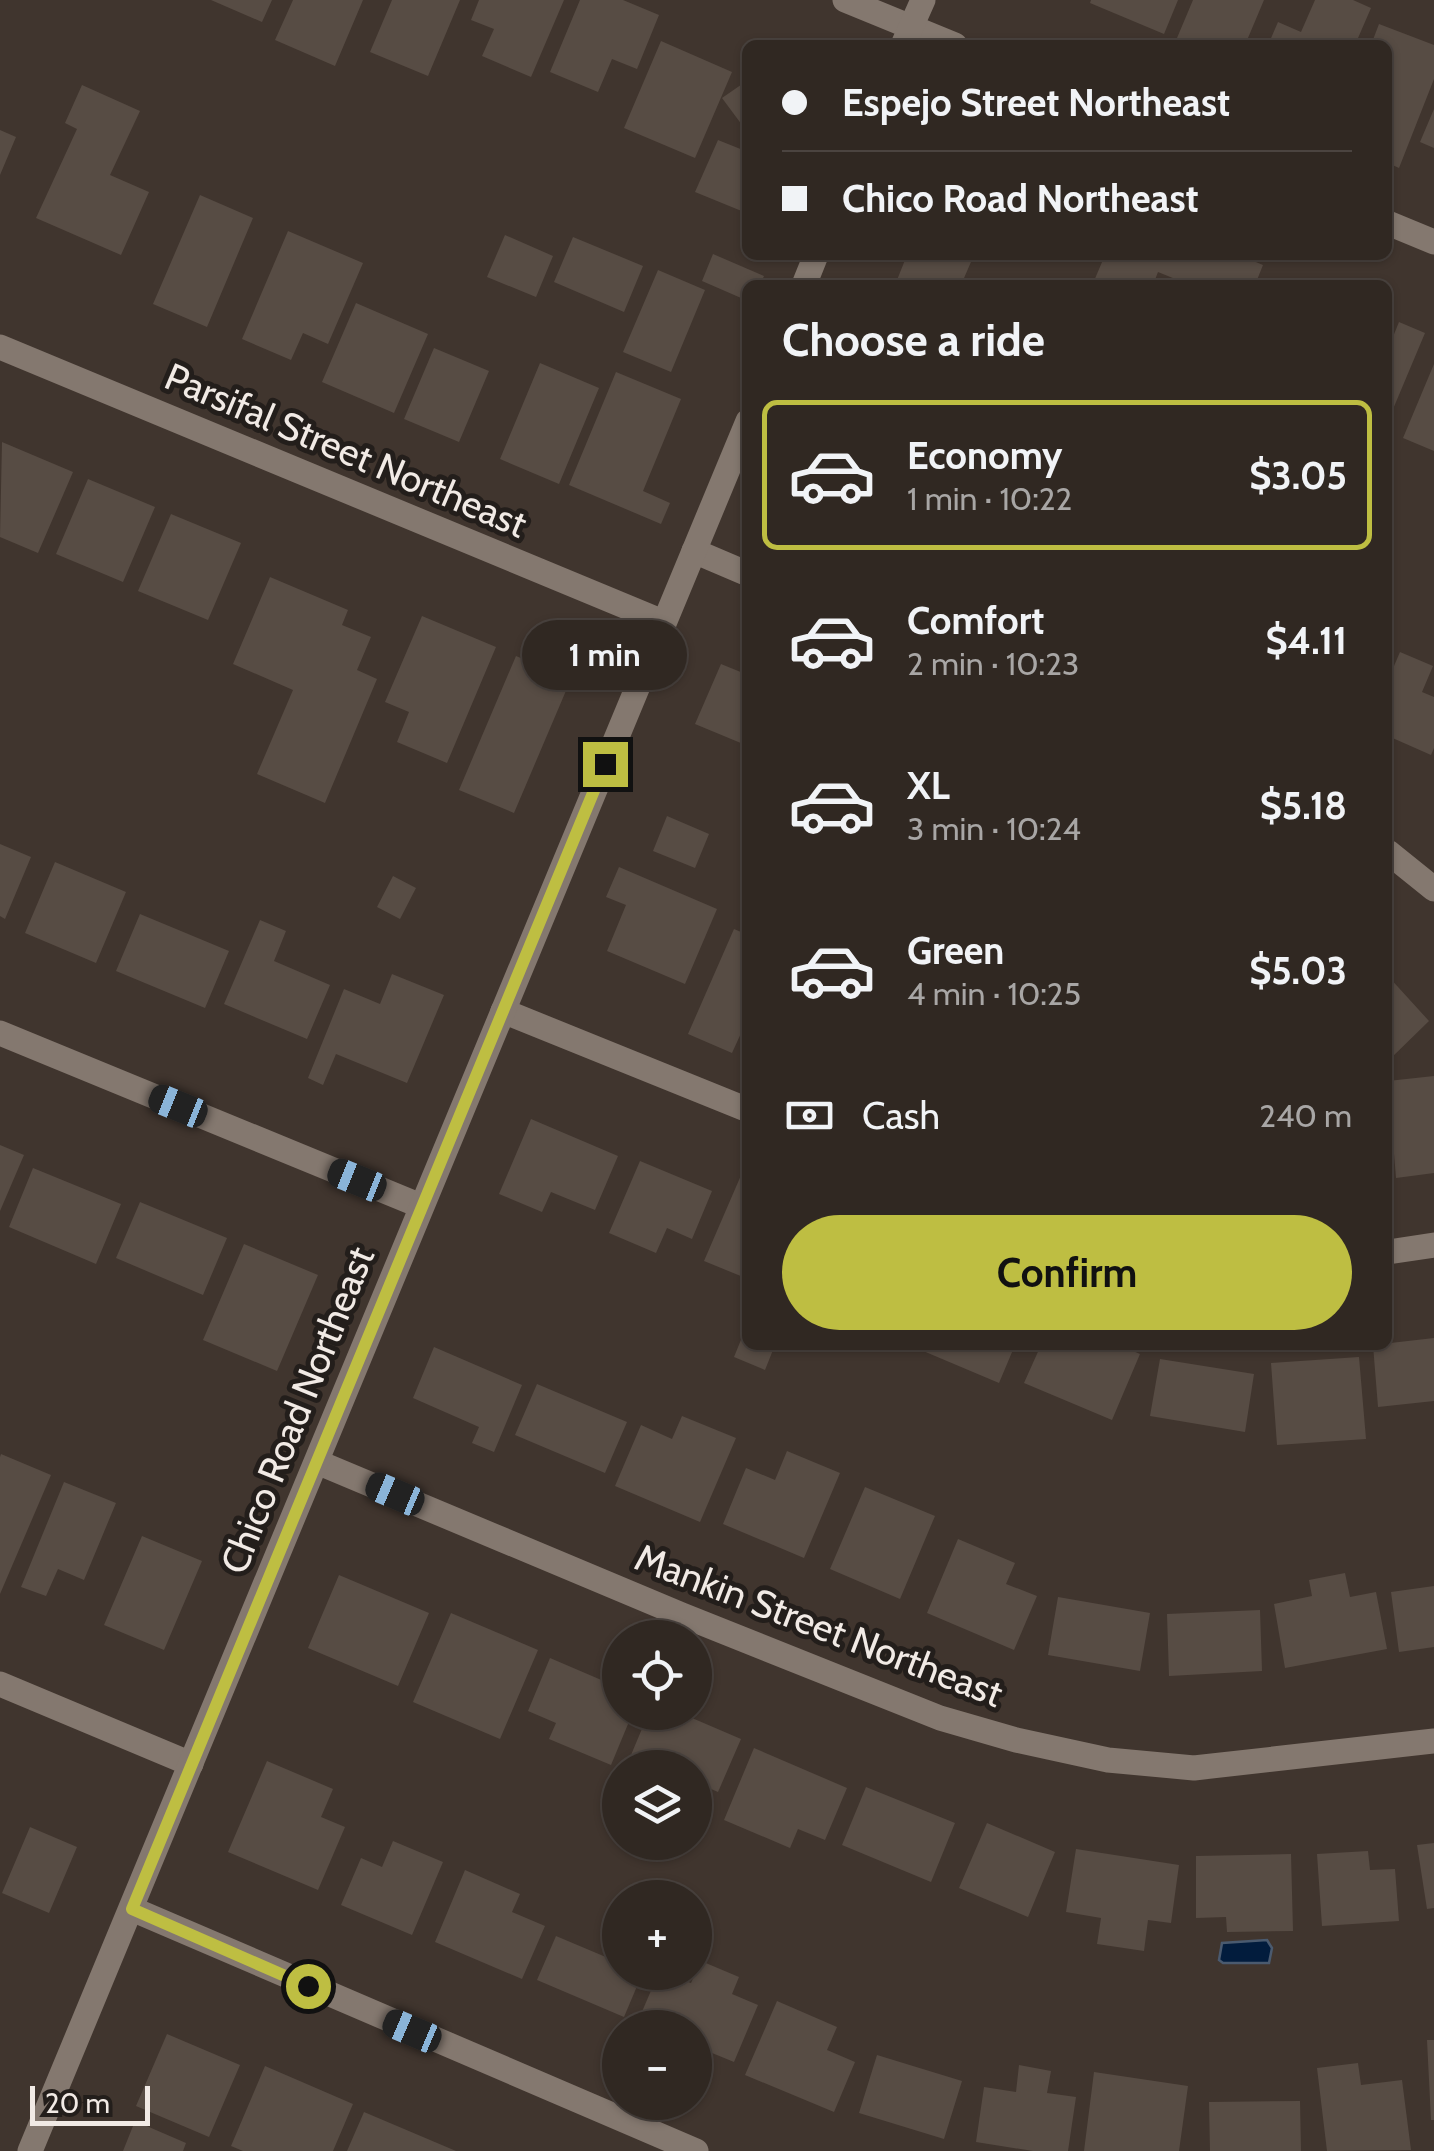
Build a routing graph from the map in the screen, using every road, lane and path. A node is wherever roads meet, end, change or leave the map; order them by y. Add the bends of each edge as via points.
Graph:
1 (845, 0) edge
2 (922, 0) edge
3 (907, 36) edge
4 (1392, 225) edge
5 (1434, 242) edge
6 (0, 347) edge
7 (742, 435) edge
8 (694, 551) junction
9 (742, 571) edge
10 (664, 622) junction
11 (1392, 855) edge
12 (1434, 889) edge
13 (503, 1011) junction
14 (0, 1033) edge
15 (742, 1108) edge
16 (422, 1206) junction
17 (1434, 1245) edge
18 (1392, 1251) edge
19 (317, 1462) junction
20 (0, 1684) edge
21 (1434, 1741) edge
22 (191, 1764) junction
23 (132, 1909) junction
24 (30, 2151) edge
25 (696, 2151) edge

1 - 3 street
2 - 3 street
4 - 5 street
6 - 10 street, Parsifal Street Northeast
7 - 8 street, Chico Road Northeast
8 - 9 street
8 - 10 street, Chico Road Northeast
10 - 13 street, Chico Road Northeast
11 - 12 street
13 - 15 street
13 - 16 street, Chico Road Northeast
14 - 16 street
16 - 19 street, Chico Road Northeast
17 - 18 street
19 - 21 street, Mankin Street Northeast via 940,1718 1016,1740 1108,1760 1194,1768
19 - 22 street, Chico Road Northeast
20 - 22 street
22 - 23 street, Chico Road Northeast
23 - 24 street, Chico Road Northeast
23 - 25 street

